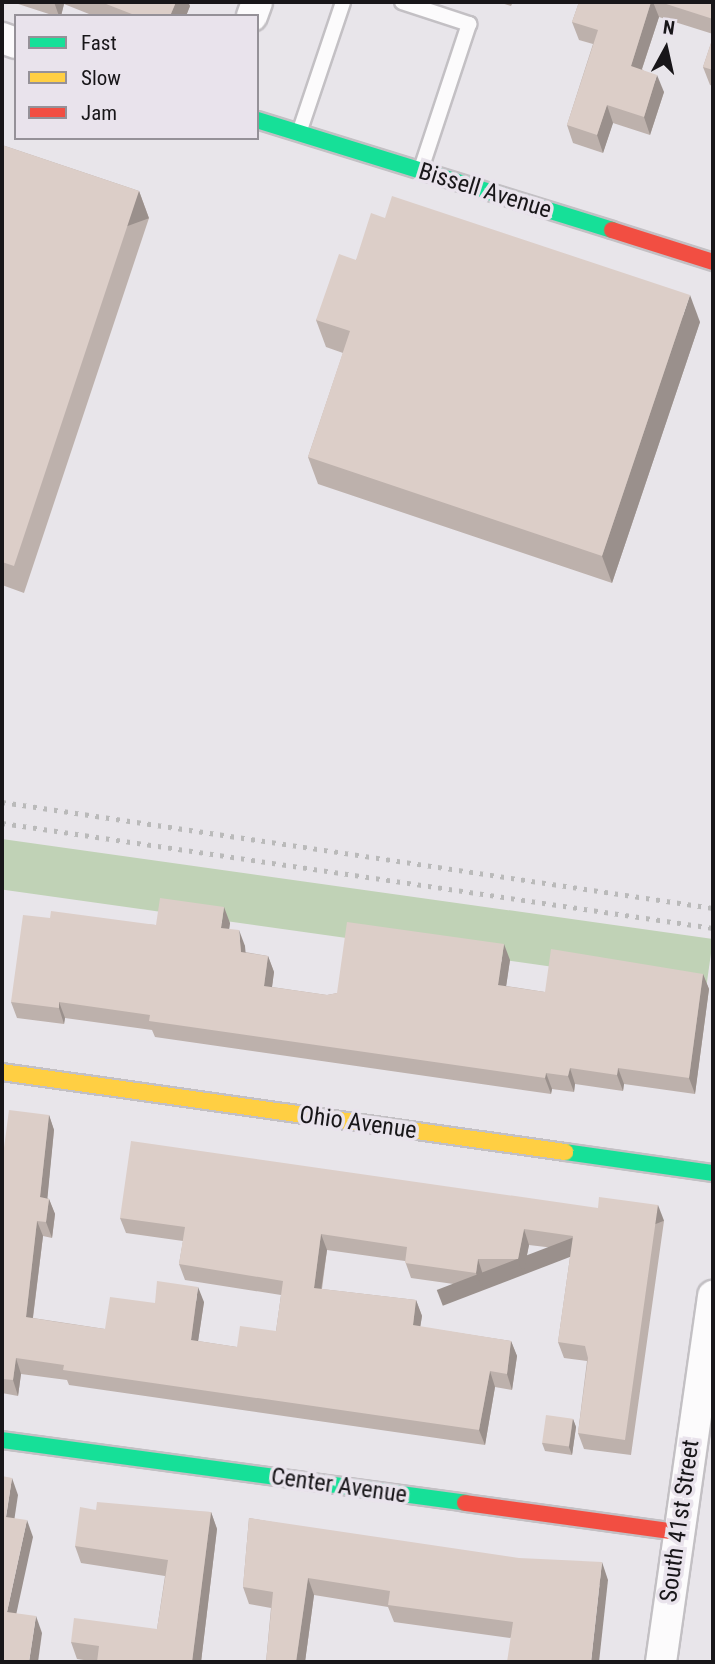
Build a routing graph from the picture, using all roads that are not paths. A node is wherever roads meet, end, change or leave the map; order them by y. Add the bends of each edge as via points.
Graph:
1 (343, 2) edge
2 (402, 2) edge
3 (259, 121) edge
4 (299, 133) junction
5 (420, 171) junction
6 (713, 262) edge
7 (2, 1072) edge
8 (713, 1173) edge
9 (713, 1296) edge
10 (2, 1440) edge
11 (677, 1532) junction
12 (661, 1662) edge

1 - 4 lane
2 - 5 lane via 469,24
3 - 4 street, Bissell Avenue
4 - 5 street, Bissell Avenue
5 - 6 street, Bissell Avenue
7 - 8 street, Ohio Avenue
9 - 11 street, South 41st Street
10 - 11 street, Center Avenue
11 - 12 street, South 41st Street

